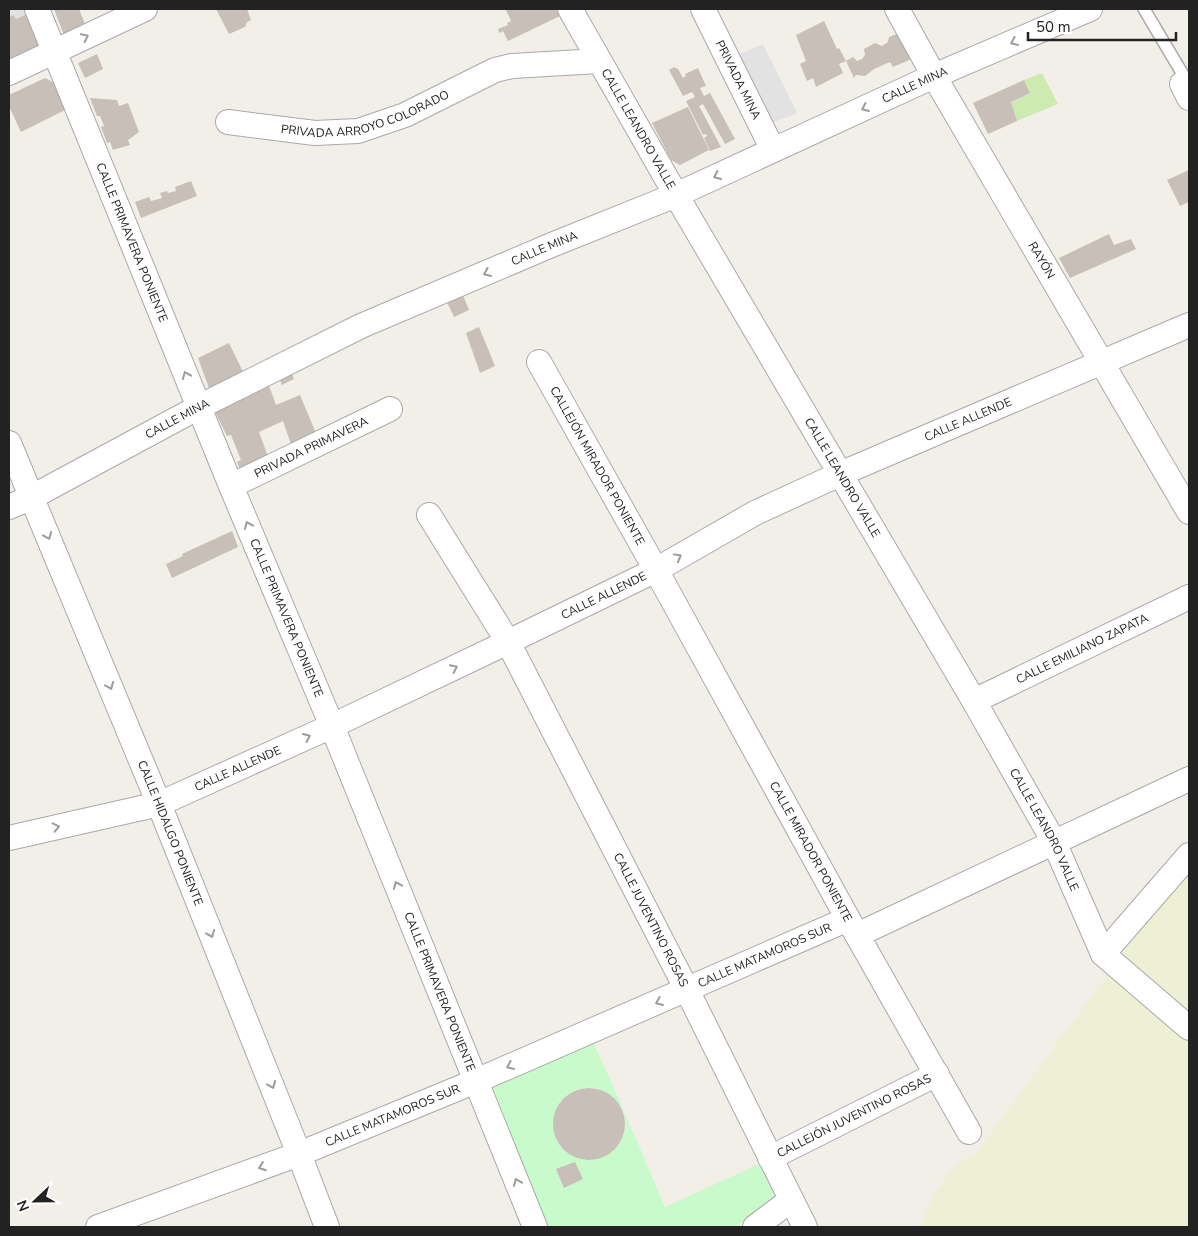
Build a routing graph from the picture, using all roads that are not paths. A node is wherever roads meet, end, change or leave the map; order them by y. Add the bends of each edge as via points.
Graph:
1 (37, 9) edge
2 (145, 9) edge
3 (570, 9) edge
4 (703, 9) edge
5 (896, 9) edge
6 (1090, 9) edge
7 (1144, 9) edge
8 (54, 52) junction
9 (599, 61) junction
10 (9, 73) edge
11 (934, 76) junction
12 (1186, 91) edge
13 (228, 122) dead end
14 (773, 150) junction
15 (676, 195) junction
16 (1189, 325) edge
17 (539, 362) dead end
18 (1100, 362) junction
19 (199, 407) junction
20 (390, 409) dead end
21 (9, 442) edge
22 (840, 474) junction
23 (231, 486) junction
24 (32, 497) junction
25 (9, 507) edge
26 (1189, 512) edge
27 (429, 515) dead end
28 (656, 570) junction
29 (1189, 597) edge
30 (508, 642) junction
31 (974, 701) junction
32 (332, 726) junction
33 (1189, 779) edge
34 (159, 804) junction
35 (9, 838) edge
36 (1054, 842) junction
37 (1189, 854) edge
38 (852, 927) junction
39 (1102, 954) junction
40 (687, 990) junction
41 (1189, 1028) edge
42 (937, 1074) junction
43 (476, 1081) junction
44 (969, 1132) dead end
45 (299, 1154) junction
46 (770, 1158) junction
47 (791, 1200) junction
48 (98, 1227) edge
49 (327, 1227) edge
50 (535, 1227) edge
51 (755, 1227) edge
52 (805, 1227) edge

1 - 8 street, CALLE PRIMAVERA PONIENTE
8 -> 2 street
3 - 9 street, CALLE LEANDRO VALLE
4 - 14 street, PRIVADA MINA
5 - 11 street, RAYÓN
6 -> 11 street, CALLE MINA
7 - 12 lane via 1185,78
8 - 10 street
19 -> 8 street, CALLE PRIMAVERA PONIENTE
9 - 13 street, PRIVADA ARROYO COLORADO via 512,66 495,70 406,115 358,131 315,133
9 - 15 street, CALLE LEANDRO VALLE
11 -> 14 street, CALLE MINA
11 - 18 street, RAYÓN
14 -> 15 street, CALLE MINA
15 -> 19 street, CALLE MINA via 361,326
15 - 22 street, CALLE LEANDRO VALLE
16 - 18 street, CALLE ALLENDE
17 - 28 street, CALLEJÓN MIRADOR PONIENTE
18 - 22 street, CALLE ALLENDE
18 - 26 street, RAYÓN
19 - 23 street, CALLE PRIMAVERA PONIENTE
19 - 24 street, CALLE MINA
20 - 23 street, PRIVADA PRIMAVERA
21 - 24 street, CALLE HIDALGO PONIENTE
28 -> 22 street, CALLE ALLENDE via 755,513
22 - 31 street, CALLE LEANDRO VALLE
32 -> 23 street, CALLE PRIMAVERA PONIENTE
24 - 25 street, CALLE MINA
24 -> 34 street, CALLE HIDALGO PONIENTE
27 - 30 street
28 - 30 street, CALLE ALLENDE
28 - 38 street, CALLE MIRADOR PONIENTE
29 - 31 street, CALLE EMILIANO ZAPATA
32 -> 30 street, CALLE ALLENDE
30 - 40 street, CALLE JUVENTINO ROSAS
31 - 36 street, CALLE LEANDRO VALLE
34 -> 32 street, CALLE ALLENDE
43 -> 32 street, CALLE PRIMAVERA PONIENTE
33 - 36 street, CALLE MATAMOROS SUR
35 -> 34 street, CALLE ALLENDE
34 -> 45 street, CALLE HIDALGO PONIENTE
36 - 38 street, CALLE MATAMOROS SUR
36 - 39 street, CALLE LEANDRO VALLE
37 - 39 street
38 - 40 street, CALLE MATAMOROS SUR
38 - 42 street, CALLE MIRADOR PONIENTE
39 - 41 street
40 -> 43 street, CALLE MATAMOROS SUR
40 - 46 street, CALLE JUVENTINO ROSAS
42 - 44 street, CALLE MIRADOR PONIENTE
42 - 46 street, CALLEJÓN JUVENTINO ROSAS
43 - 45 street, CALLE MATAMOROS SUR
50 -> 43 street, CALLE PRIMAVERA PONIENTE
45 -> 48 street, CALLE MATAMOROS SUR
45 - 49 street, CALLE HIDALGO PONIENTE
46 - 47 street, CALLE JUVENTINO ROSAS
47 - 51 street
47 - 52 street, CALLE JUVENTINO ROSAS

